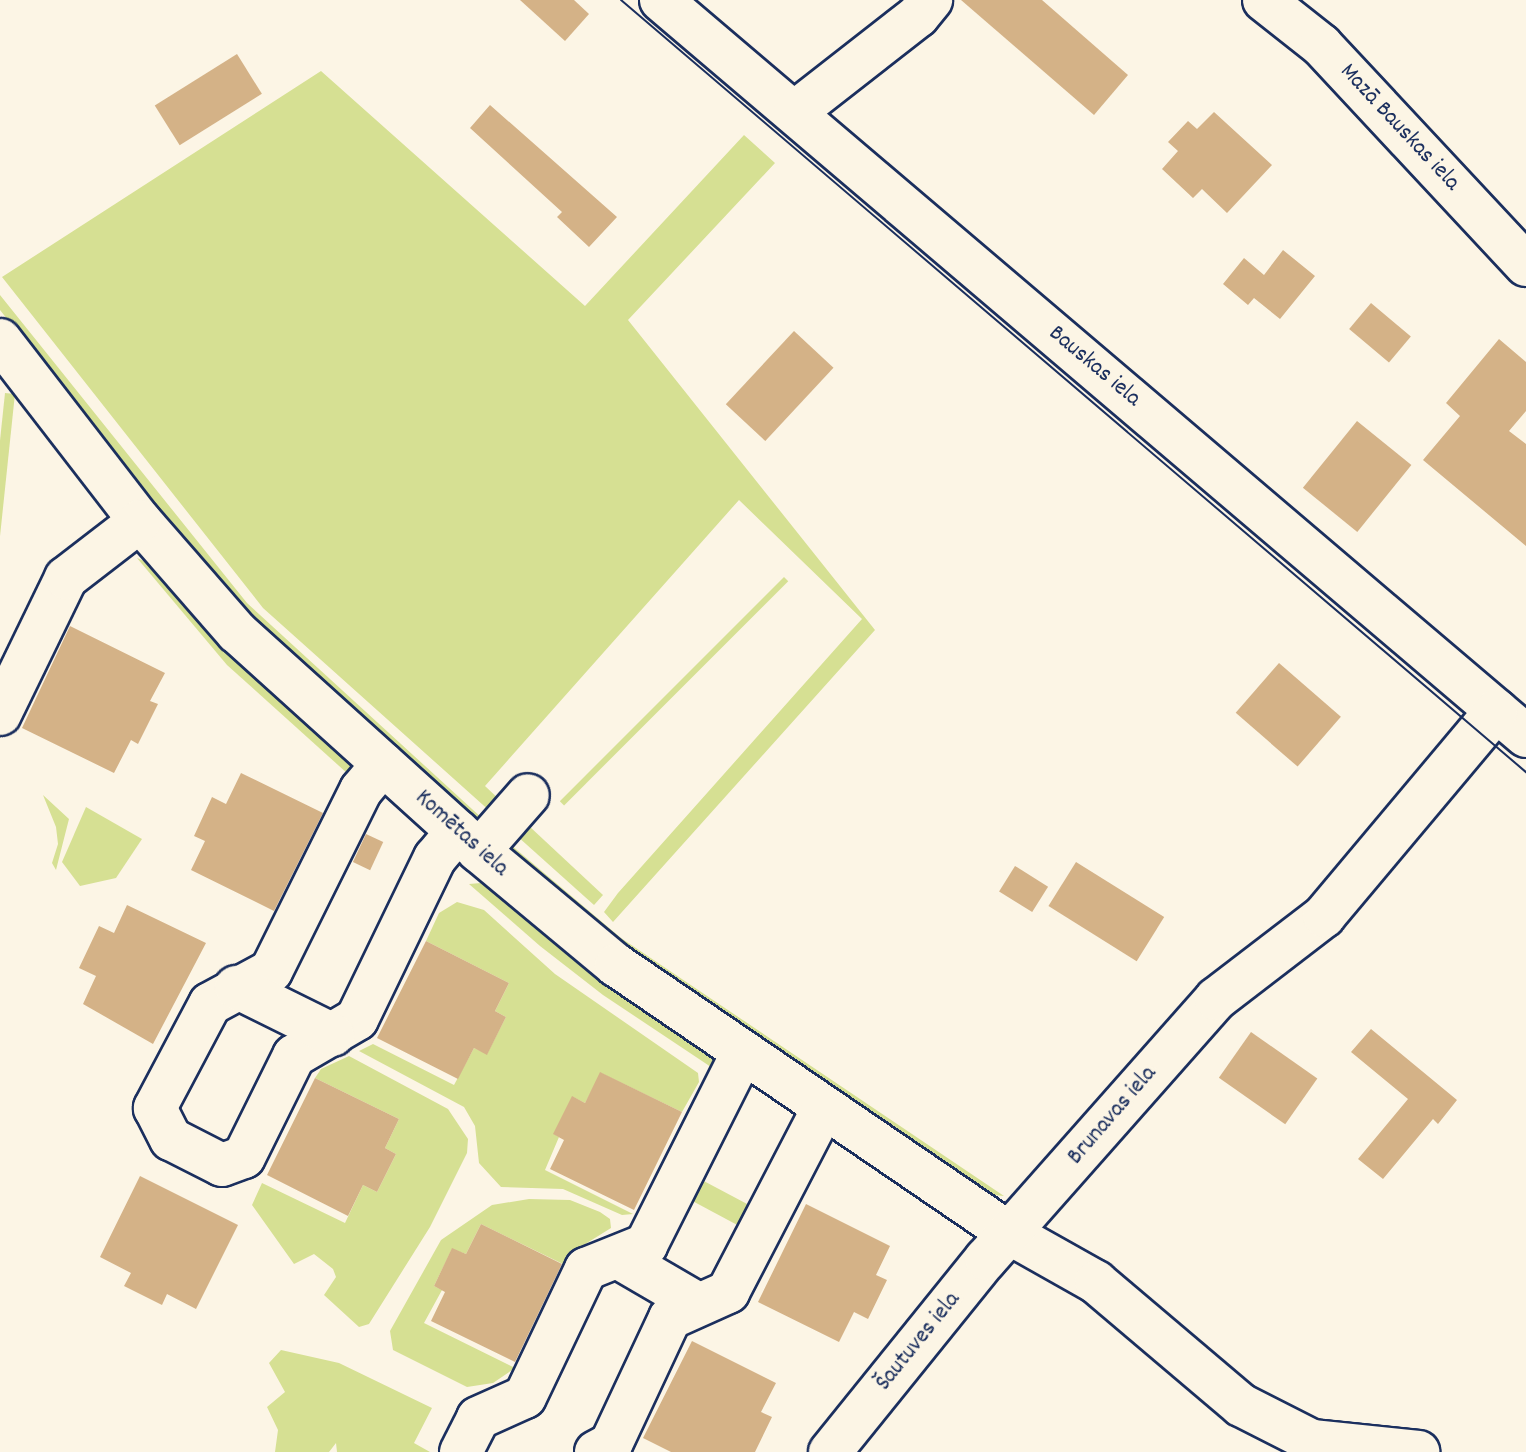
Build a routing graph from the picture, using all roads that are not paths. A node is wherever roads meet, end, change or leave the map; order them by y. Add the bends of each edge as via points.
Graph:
1 (661, 0) edge
2 (931, 0) edge
3 (1264, 0) edge
4 (795, 112) junction
5 (1526, 265) edge
6 (3, 348) edge
7 (140, 521) junction
8 (14, 647) edge
9 (0, 714) edge
10 (1511, 723) edge
11 (383, 764) junction
12 (528, 795) dead end
13 (468, 841) junction
14 (236, 987) junction
15 (333, 1035) junction
16 (743, 1052) junction
17 (824, 1107) junction
18 (1009, 1233) junction
19 (619, 1258) junction
20 (698, 1304) junction
21 (461, 1452) edge
22 (596, 1452) edge
23 (830, 1452) edge
24 (1418, 1452) edge

1 - 4 street, Bauskas iela
2 - 4 street via 918,16
3 - 5 street, Mazā Bauskas iela via 1321,45
4 - 10 street, Bauskas iela
6 - 7 street, Komētas iela
7 - 8 street via 66,578
7 - 11 street, Komētas iela via 237,632
8 - 9 street
10 - 18 street, Brunavas iela via 1324,916 1216,999
11 - 13 street, Komētas iela
11 - 14 street via 361,790 271,971
12 - 13 street
13 - 15 street via 435,858 357,1019
13 - 16 street, Komētas iela via 616,965
14 - 15 street
14 - 15 street via 210,1004 155,1108 171,1139 222,1165 244,1157 294,1056
16 - 17 street, Komētas iela
16 - 19 street via 646,1245
17 - 18 street, Komētas iela
17 - 20 street via 728,1292
18 - 23 street, Šautuves iela
18 - 24 street, Komētas iela via 1096,1282 1241,1405 1312,1441
19 - 20 street
19 - 21 street via 586,1269 525,1397 478,1418
20 - 22 street via 670,1318 611,1444

